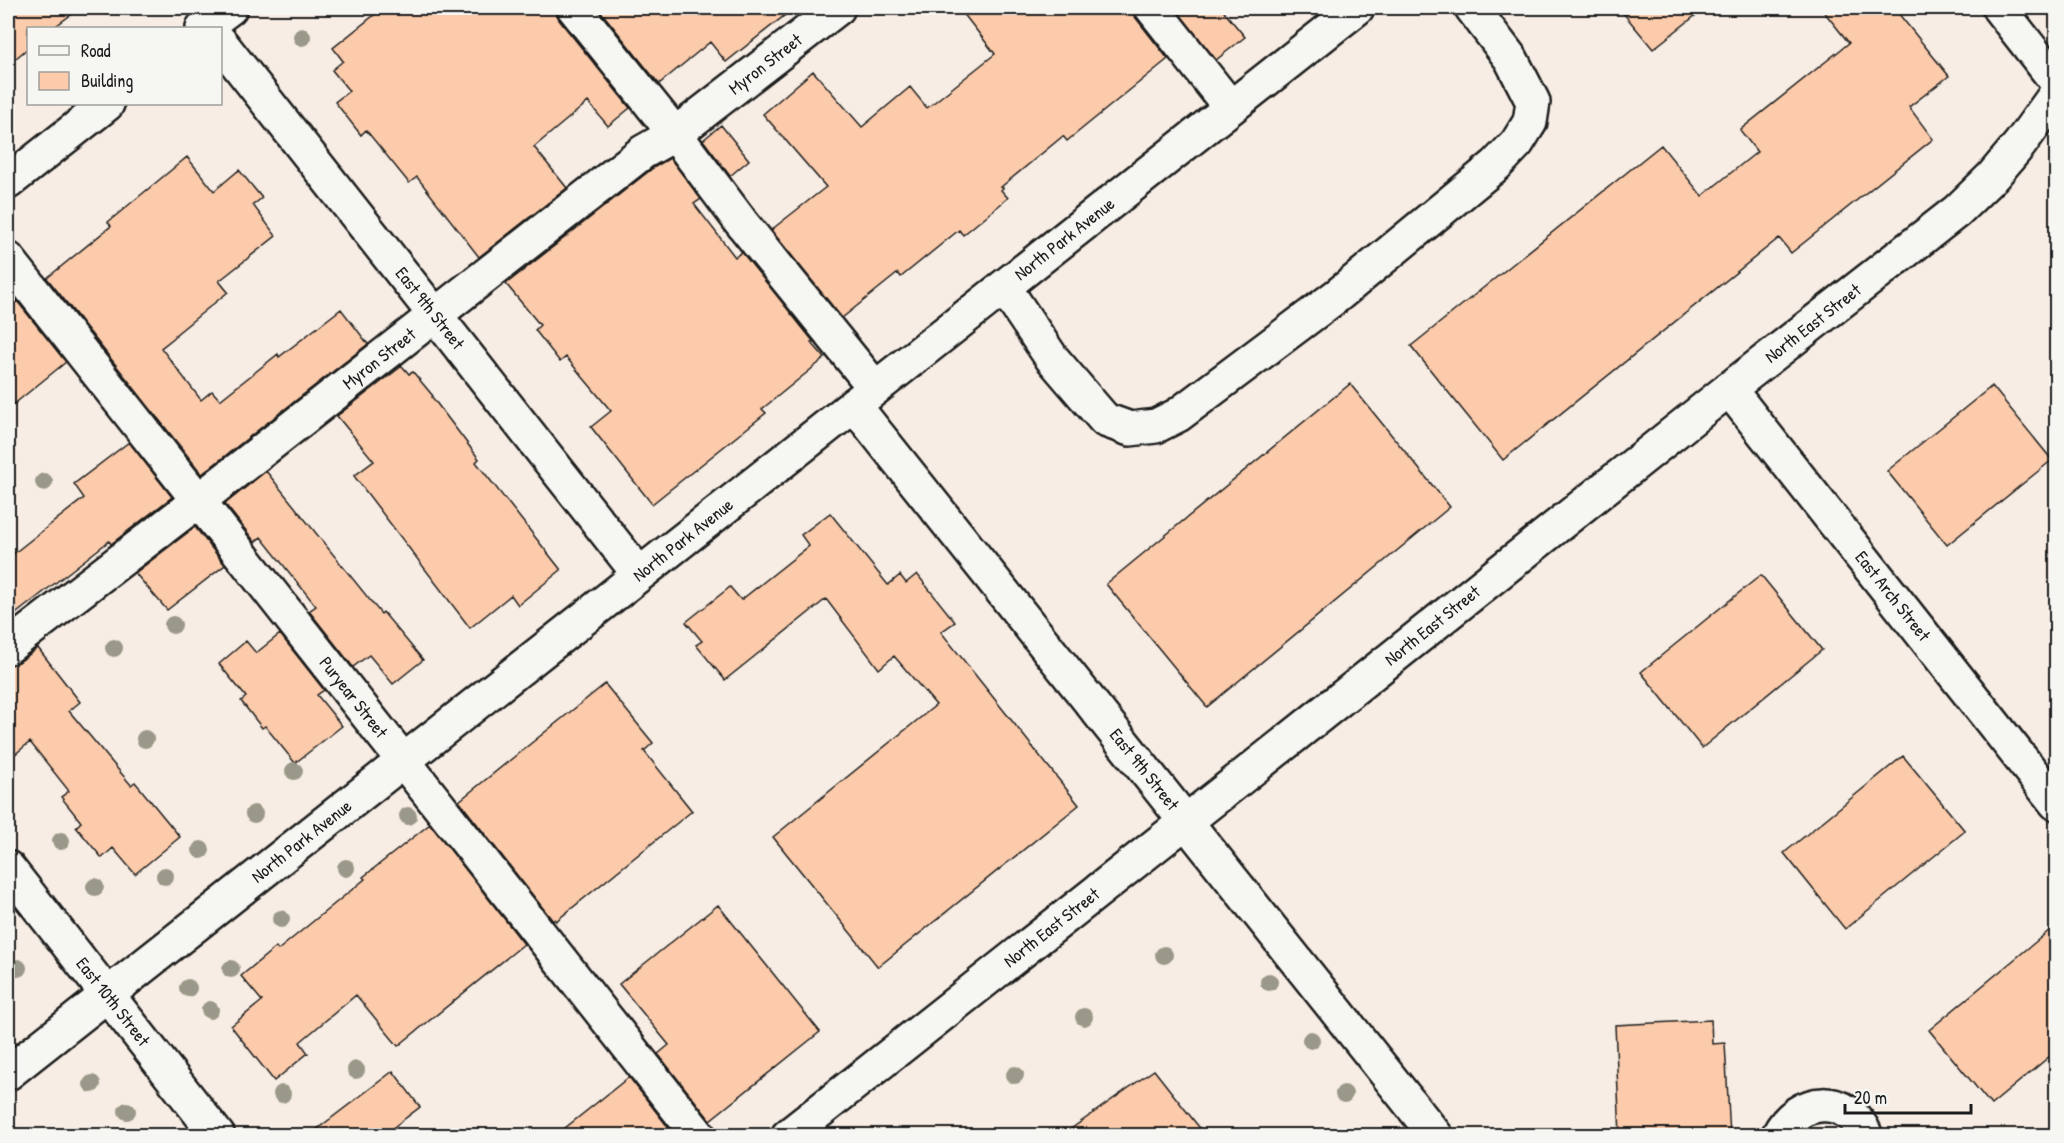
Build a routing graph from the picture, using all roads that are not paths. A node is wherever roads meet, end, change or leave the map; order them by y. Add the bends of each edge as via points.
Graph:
1 (574, 8) edge
2 (838, 8) edge
3 (1152, 8) edge
4 (1357, 8) edge
5 (1472, 8) edge
6 (1999, 8) edge
7 (222, 37) edge
8 (2056, 81) edge
9 (2056, 94) edge
10 (106, 105) edge
11 (1230, 107) junction
12 (675, 134) junction
13 (8, 182) edge
14 (8, 259) edge
15 (1004, 287) junction
16 (435, 315) junction
17 (1729, 389) junction
18 (864, 397) junction
19 (198, 501) junction
20 (639, 574) junction
21 (8, 647) edge
22 (402, 761) junction
23 (2056, 803) edge
24 (1186, 821) junction
25 (8, 868) edge
26 (106, 994) junction
27 (8, 1073) edge
28 (218, 1136) edge
29 (699, 1136) edge
30 (788, 1136) edge
31 (1436, 1136) edge
32 (1778, 1136) edge
33 (1866, 1136) edge

1 - 12 street, East 9th Street
2 - 12 street, Myron Street
3 - 11 street
4 - 11 street, North Park Avenue
5 - 15 street via 1511,59 1533,102 1530,122 1517,143 1496,165 1338,295 1178,415 1156,426 1130,429 1105,420 1051,357
6 - 8 street
7 - 16 street, East 9th Street
9 - 17 street, North East Street via 1993,176 1957,211
10 - 13 street
11 - 15 street, North Park Avenue
12 - 16 street, Myron Street via 643,152
12 - 18 street, East 9th Street
14 - 19 street, Puryear Street
15 - 18 street, North Park Avenue
16 - 19 street, Myron Street
16 - 20 street, East 9th Street
17 - 23 street, East Arch Street
17 - 24 street, North East Street
18 - 20 street, North Park Avenue
18 - 24 street, East 9th Street
19 - 21 street, Myron Street
19 - 22 street, Puryear Street
20 - 22 street, North Park Avenue
22 - 26 street, North Park Avenue
22 - 29 street, Puryear Street
24 - 30 street, North East Street
24 - 31 street, East 9th Street
25 - 26 street, East 10th Street
26 - 27 street, North Park Avenue
26 - 28 street, East 10th Street
32 - 33 street via 1794,1113 1822,1105 1852,1114

